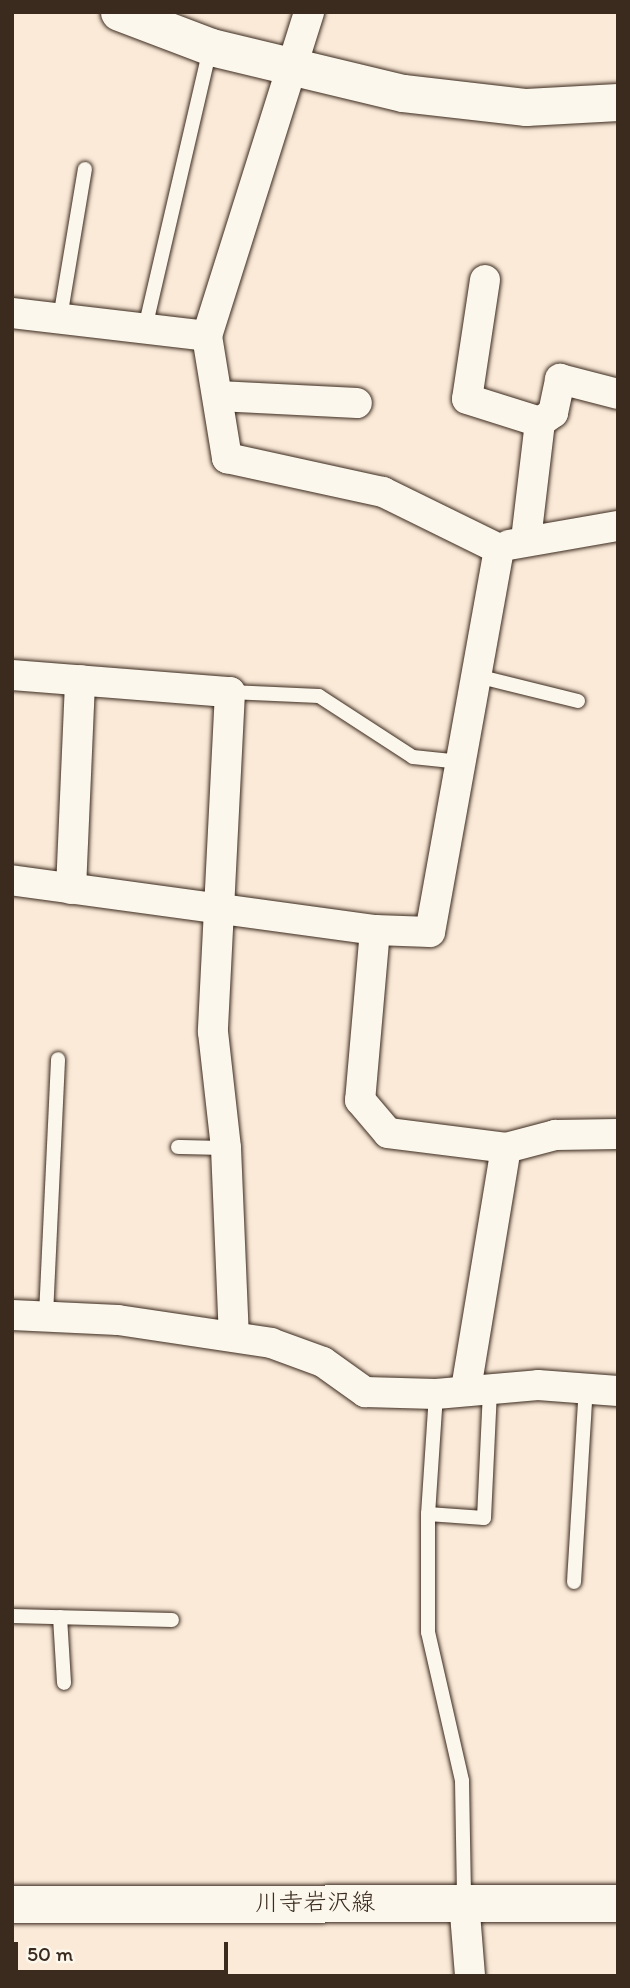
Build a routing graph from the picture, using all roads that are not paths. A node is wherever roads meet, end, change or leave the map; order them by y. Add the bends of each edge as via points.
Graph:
1 (119, 12) edge
2 (309, 12) edge
3 (211, 47) junction
4 (288, 67) junction
5 (618, 102) edge
6 (85, 169) dead end
7 (485, 280) dead end
8 (12, 313) edge
9 (60, 318) junction
10 (145, 328) junction
11 (207, 337) junction
12 (618, 394) edge
13 (218, 396) junction
14 (357, 403) dead end
15 (540, 422) junction
16 (618, 526) edge
17 (512, 544) junction
18 (12, 675) edge
19 (477, 676) junction
20 (80, 680) junction
21 (230, 692) junction
22 (578, 701) dead end
23 (461, 761) junction
24 (12, 880) edge
25 (71, 888) junction
26 (223, 910) junction
27 (375, 930) junction
28 (58, 1059) dead end
29 (618, 1134) edge
30 (178, 1147) dead end
31 (226, 1148) junction
32 (506, 1148) junction
33 (12, 1315) edge
34 (46, 1315) junction
35 (234, 1336) junction
36 (586, 1388) junction
37 (478, 1389) junction
38 (618, 1391) edge
39 (436, 1394) junction
40 (428, 1514) junction
41 (574, 1582) dead end
42 (12, 1616) edge
43 (60, 1617) junction
44 (172, 1620) dead end
45 (64, 1683) dead end
46 (464, 1900) junction
47 (618, 1903) edge
48 (12, 1904) edge
49 (470, 1976) edge

1 - 3 street
2 - 4 street
3 - 4 street
3 - 10 lane
4 - 5 street via 403,93 526,107
4 - 11 street
6 - 9 lane
7 - 15 street via 467,399
8 - 9 street
9 - 10 street
10 - 11 street
11 - 13 street
12 - 15 street via 560,379 552,412
13 - 14 street
13 - 17 street via 227,458 383,492
15 - 17 street
16 - 17 street
17 - 19 street
18 - 20 street
19 - 22 lane
19 - 23 street
20 - 21 street
20 - 25 street
21 - 23 lane via 319,696 413,757
21 - 26 street
23 - 27 street via 430,932
24 - 25 street
25 - 26 street
26 - 27 street
26 - 31 street via 213,1032
27 - 32 street via 360,1100 388,1133
28 - 34 lane
29 - 32 street via 555,1135
30 - 31 lane
31 - 35 street
32 - 37 street
33 - 34 street
34 - 35 street
35 - 39 street via 297,1350 365,1392
36 - 37 street
36 - 38 street
36 - 41 lane
37 - 39 street
37 - 40 lane via 484,1518
39 - 40 lane
40 - 46 lane via 428,1632 462,1781
42 - 43 lane
43 - 44 lane
43 - 45 lane
46 - 47 street, 川寺岩沢線
46 - 48 street, 川寺岩沢線
46 - 49 street

